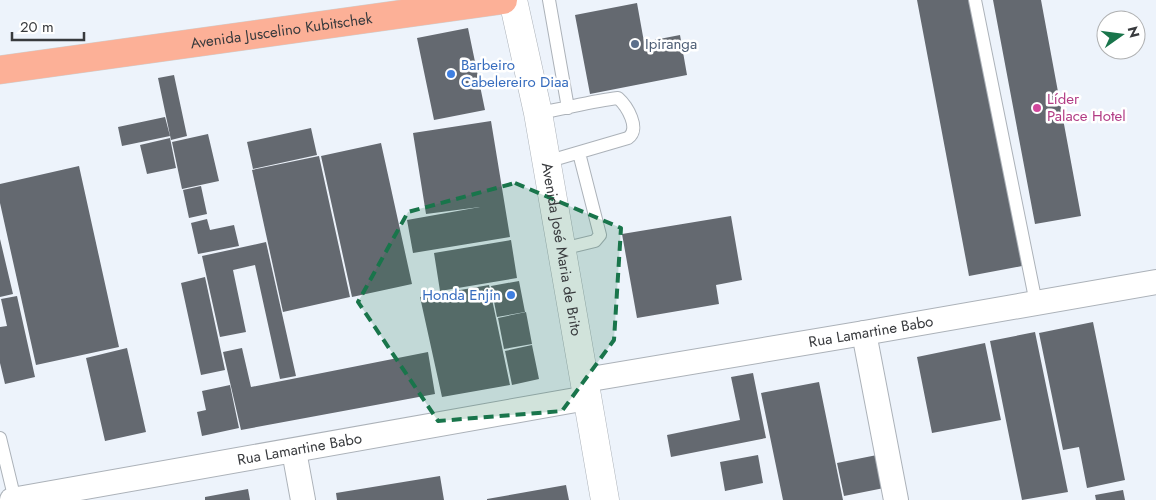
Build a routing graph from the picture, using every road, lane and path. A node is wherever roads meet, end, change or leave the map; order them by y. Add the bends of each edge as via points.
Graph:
1 (503, 0) edge
2 (514, 0) edge
3 (549, 0) edge
4 (974, 0) edge
5 (0, 70) edge
6 (568, 108) junction
7 (538, 113) junction
8 (579, 154) junction
9 (546, 162) junction
10 (562, 249) junction
11 (1156, 282) edge
12 (1036, 303) junction
13 (864, 333) junction
14 (586, 389) junction
15 (0, 438) edge
16 (294, 452) junction
17 (13, 500) edge
18 (302, 500) edge
19 (605, 500) edge
20 (896, 500) edge

1 - 5 main road, Avenida Juscelino Kubitschek
2 - 7 main road, Avenida José Maria de Brito
3 - 6 lane
4 - 12 lane
6 - 7 lane
6 - 8 lane via 618,98 626,106 634,130 628,138
7 - 9 main road, Avenida José Maria de Brito
8 - 9 lane
8 - 10 lane via 600,235 595,241
9 - 10 main road, Avenida José Maria de Brito
10 - 14 main road, Avenida José Maria de Brito
11 - 12 street, Rua Lamartine Babo
12 - 13 street, Rua Lamartine Babo
13 - 14 street, Rua Lamartine Babo
13 - 20 street
14 - 16 street, Rua Lamartine Babo
14 - 19 main road, Avenida José Maria de Brito
15 - 17 lane
16 - 17 street, Rua Lamartine Babo
16 - 18 street

